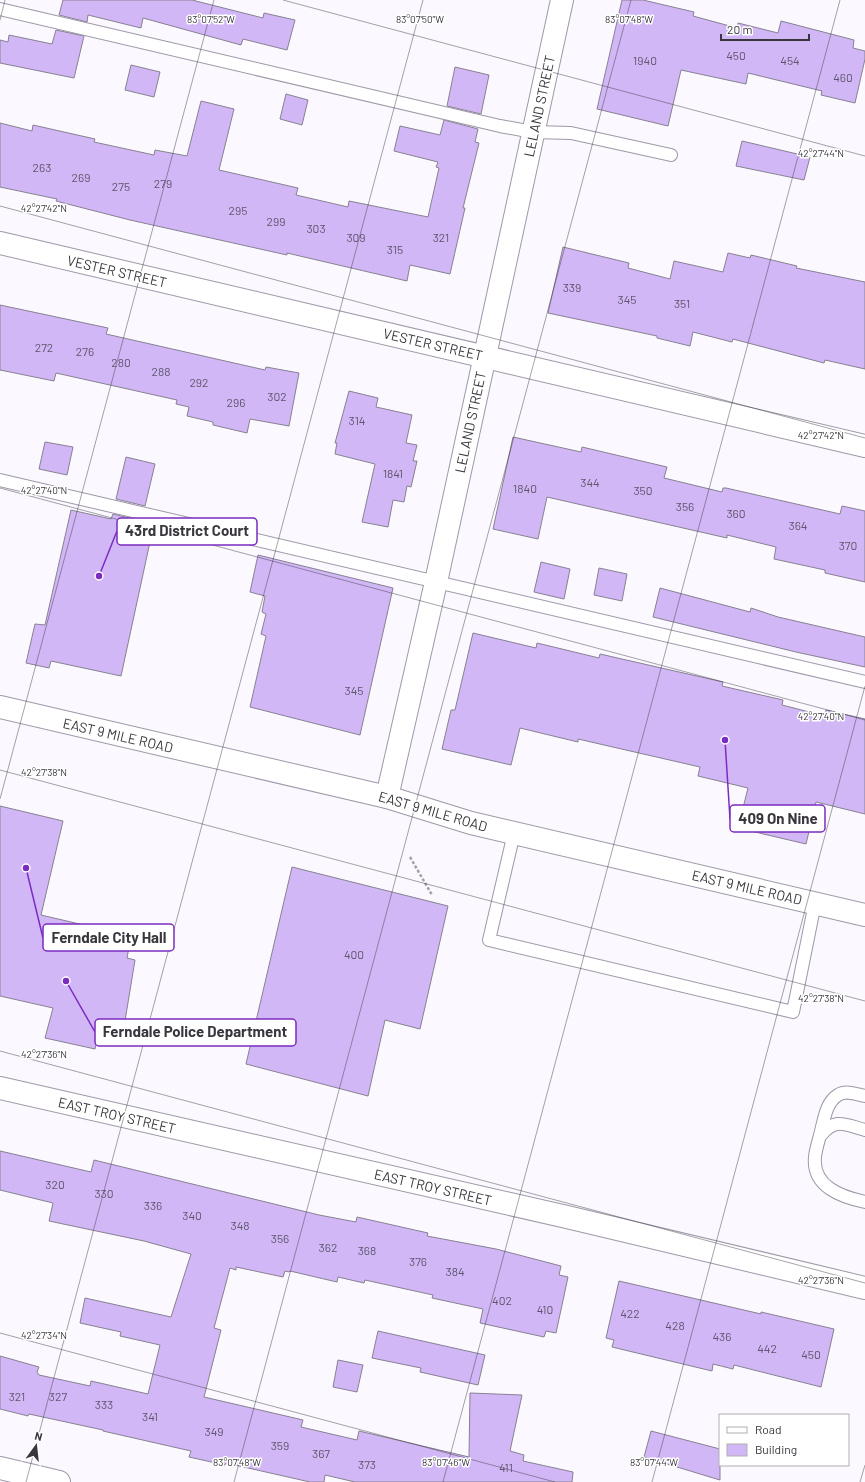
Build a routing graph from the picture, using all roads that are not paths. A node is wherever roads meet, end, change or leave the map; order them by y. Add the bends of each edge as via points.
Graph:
1 (562, 0) edge
2 (0, 9) edge
3 (533, 132) junction
4 (671, 155) dead end
5 (0, 243) edge
6 (485, 356) junction
7 (865, 446) edge
8 (0, 480) edge
9 (436, 582) junction
10 (865, 682) edge
11 (0, 707) edge
12 (387, 797) junction
13 (514, 833) junction
14 (815, 903) junction
15 (865, 915) edge
16 (0, 1088) edge
17 (865, 1096) edge
18 (865, 1130) edge
19 (821, 1135) junction
20 (865, 1202) edge
21 (865, 1288) edge
22 (0, 1468) edge
23 (59, 1482) edge

1 - 3 street, LELAND STREET
2 - 3 lane
3 - 4 lane via 571,133
3 - 6 street, LELAND STREET
5 - 6 street, VESTER STREET
6 - 7 street, VESTER STREET
6 - 9 street, LELAND STREET
8 - 9 lane
9 - 10 lane
9 - 12 street, LELAND STREET
11 - 12 street, EAST 9 MILE ROAD
12 - 13 street, EAST 9 MILE ROAD
13 - 14 street, EAST 9 MILE ROAD
13 - 14 lane via 488,940 793,1012
14 - 15 street, EAST 9 MILE ROAD
16 - 21 street, EAST TROY STREET via 567,1217
17 - 19 lane via 850,1092 840,1094 831,1100
18 - 19 lane via 840,1123 827,1127
19 - 20 lane via 816,1171 824,1184 836,1193
22 - 23 street

